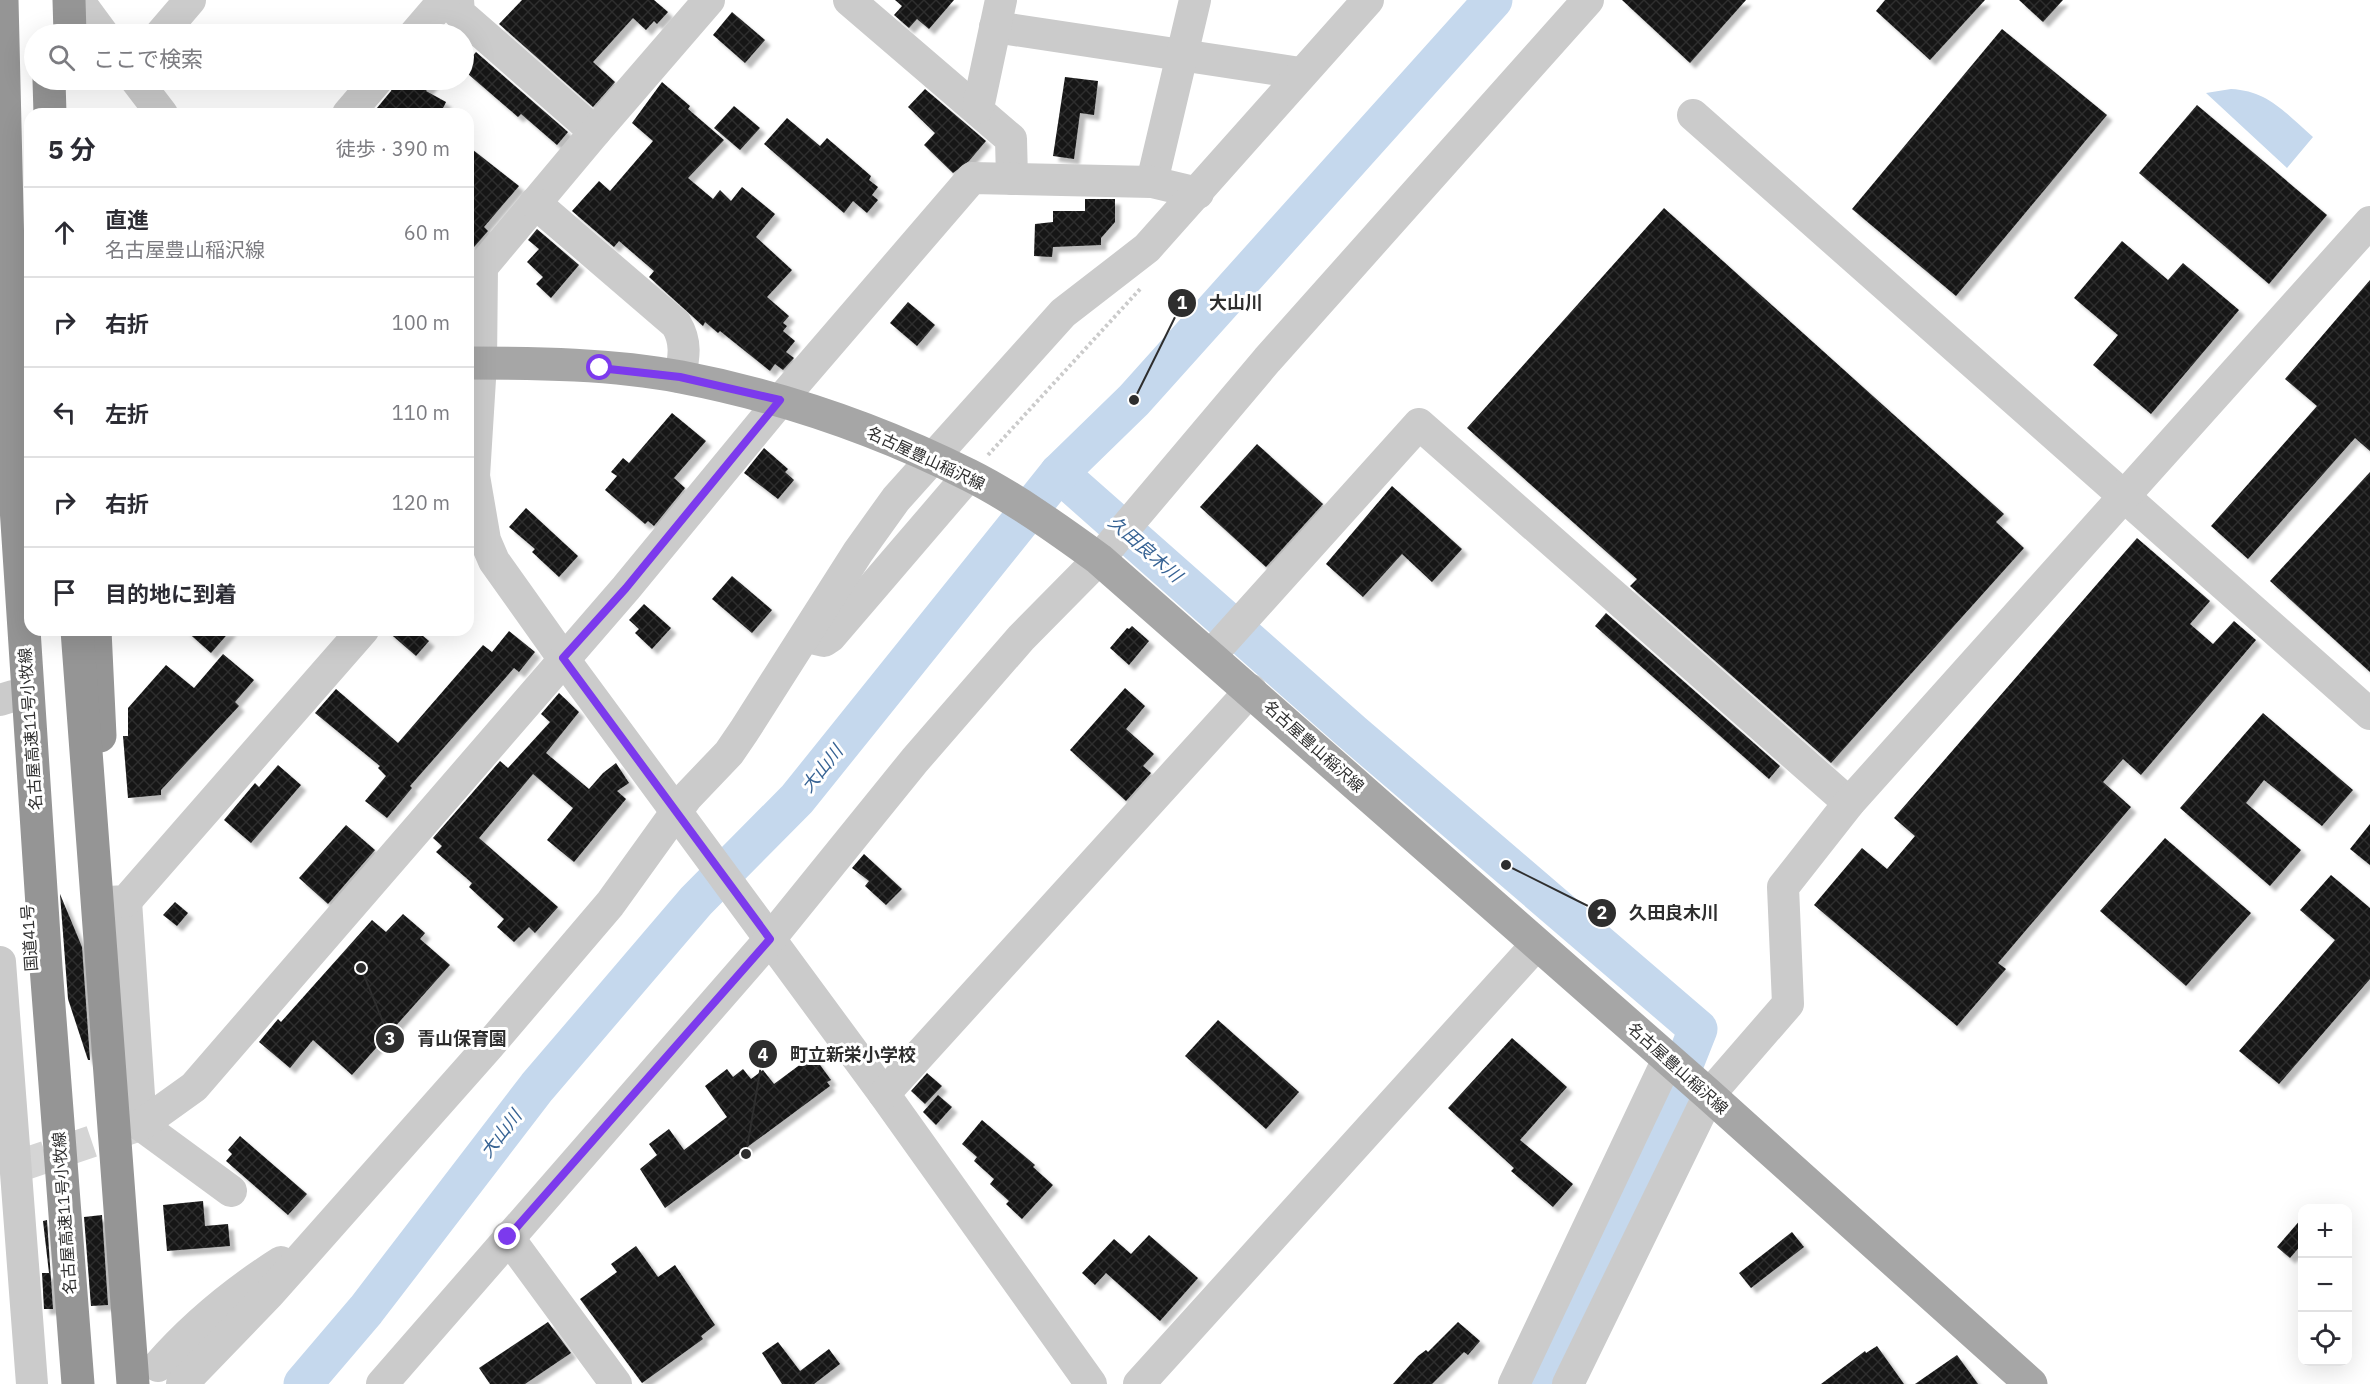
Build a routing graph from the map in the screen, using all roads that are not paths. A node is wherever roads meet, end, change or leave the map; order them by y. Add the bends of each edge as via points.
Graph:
1 (3, 0) edge
2 (49, 0) edge
3 (69, 0) edge
4 (78, 0) edge
5 (190, 0) edge
6 (444, 0) edge
7 (458, 0) edge
8 (709, 0) edge
9 (849, 0) edge
10 (1195, 0) edge
11 (1368, 0) edge
12 (1588, 0) edge
13 (998, 14) edge
14 (49, 24) edge
15 (70, 24) edge
16 (96, 24) edge
17 (170, 24) edge
18 (424, 24) edge
19 (470, 24) edge
20 (474, 27) edge
21 (1182, 55) junction
22 (1300, 73) junction
23 (50, 90) edge
24 (71, 90) edge
25 (144, 90) edge
26 (368, 90) edge
27 (51, 108) edge
28 (72, 108) edge
29 (157, 108) edge
30 (353, 108) edge
31 (978, 108) junction
32 (1693, 116) dead end
33 (594, 132) junction
34 (1012, 179) junction
35 (1152, 182) junction
36 (1198, 193) junction
37 (535, 203) junction
38 (2370, 222) edge
39 (0, 359) edge
40 (24, 359) edge
41 (474, 363) edge
42 (680, 377) junction
43 (780, 400) junction
44 (932, 459) junction
45 (973, 477) junction
46 (0, 491) edge
47 (474, 491) edge
48 (2124, 496) junction
49 (1, 546) edge
50 (1096, 546) junction
51 (808, 632) junction
52 (24, 635) edge
53 (24, 636) edge
54 (78, 636) edge
55 (96, 636) edge
56 (358, 636) edge
57 (1215, 650) junction
58 (563, 658) junction
59 (1251, 690) junction
60 (6, 698) edge
61 (2370, 714) edge
62 (1849, 803) junction
63 (679, 817) junction
64 (118, 902) junction
65 (769, 939) junction
66 (1537, 944) junction
67 (0, 962) edge
68 (1669, 1060) junction
69 (884, 1094) junction
70 (1709, 1095) junction
71 (141, 1125) junction
72 (8, 1166) edge
73 (231, 1191) dead end
74 (508, 1237) junction
75 (153, 1379) edge
76 (32, 1384) edge
77 (71, 1384) edge
78 (78, 1384) edge
79 (382, 1384) edge
80 (616, 1384) edge
81 (1091, 1384) edge
82 (1139, 1384) edge
83 (1514, 1384) edge
84 (1568, 1384) edge
85 (2031, 1384) edge

1 - 52 highway, 名古屋高速11号小牧線, bridge via 13,461
2 - 14 highway
3 - 15 highway
4 - 16 street
5 - 17 street
6 - 18 street
7 - 19 street via 459,14
8 - 33 street
9 - 31 street
10 - 21 street
11 - 22 street
12 - 50 street via 1267,360 1136,516
13 - 21 street
13 - 31 street
20 - 33 street
21 - 22 street
21 - 35 street
22 - 36 street
23 - 27 highway
24 - 28 highway
25 - 29 street
26 - 30 street
31 - 34 street via 1011,139
32 - 48 street
33 - 37 street
34 - 35 street
34 - 43 street via 972,178
35 - 36 street
36 - 44 street via 1147,248 1063,313
37 - 41 street via 482,267
37 - 42 street via 676,324 685,353
38 - 48 street
39 - 40 main road
41 - 42 main road, 名古屋豊山稲沢線 via 600,368
42 - 43 main road, 名古屋豊山稲沢線
43 - 44 main road, 名古屋豊山稲沢線 via 868,430
43 - 58 street via 626,588
44 - 45 main road, 名古屋豊山稲沢線
44 - 51 street via 864,543
45 - 50 main road, 名古屋豊山稲沢線
45 - 51 street via 830,637 811,639
46 - 49 highway, 国道41号
47 - 58 street via 494,561
48 - 61 street
48 - 62 street
49 - 60 highway, 国道41号
50 - 57 main road, 名古屋豊山稲沢線
50 - 65 street
51 - 63 street via 729,753
53 - 78 highway, 名古屋高速11号小牧線, bridge
54 - 75 highway, bridge
55 - 64 highway
56 - 64 street
57 - 59 main road, 名古屋豊山稲沢線
57 - 62 street via 1419,424
58 - 63 street
58 - 71 street via 194,1087
59 - 66 main road, 名古屋豊山稲沢線
59 - 69 street
60 - 77 highway, 国道41号 via 46,1174
62 - 70 street via 1783,887 1788,1004
63 - 65 street
63 - 75 street via 610,904 269,1294
64 - 71 street
64 - 75 highway via 128,1161
65 - 69 street
65 - 74 street
66 - 68 main road, 名古屋豊山稲沢線
66 - 82 street
67 - 72 street
68 - 70 main road, 名古屋豊山稲沢線
68 - 83 street
69 - 81 street
70 - 84 street
70 - 85 main road, 名古屋豊山稲沢線
71 - 73 street
72 - 76 street
74 - 79 street
74 - 80 street

